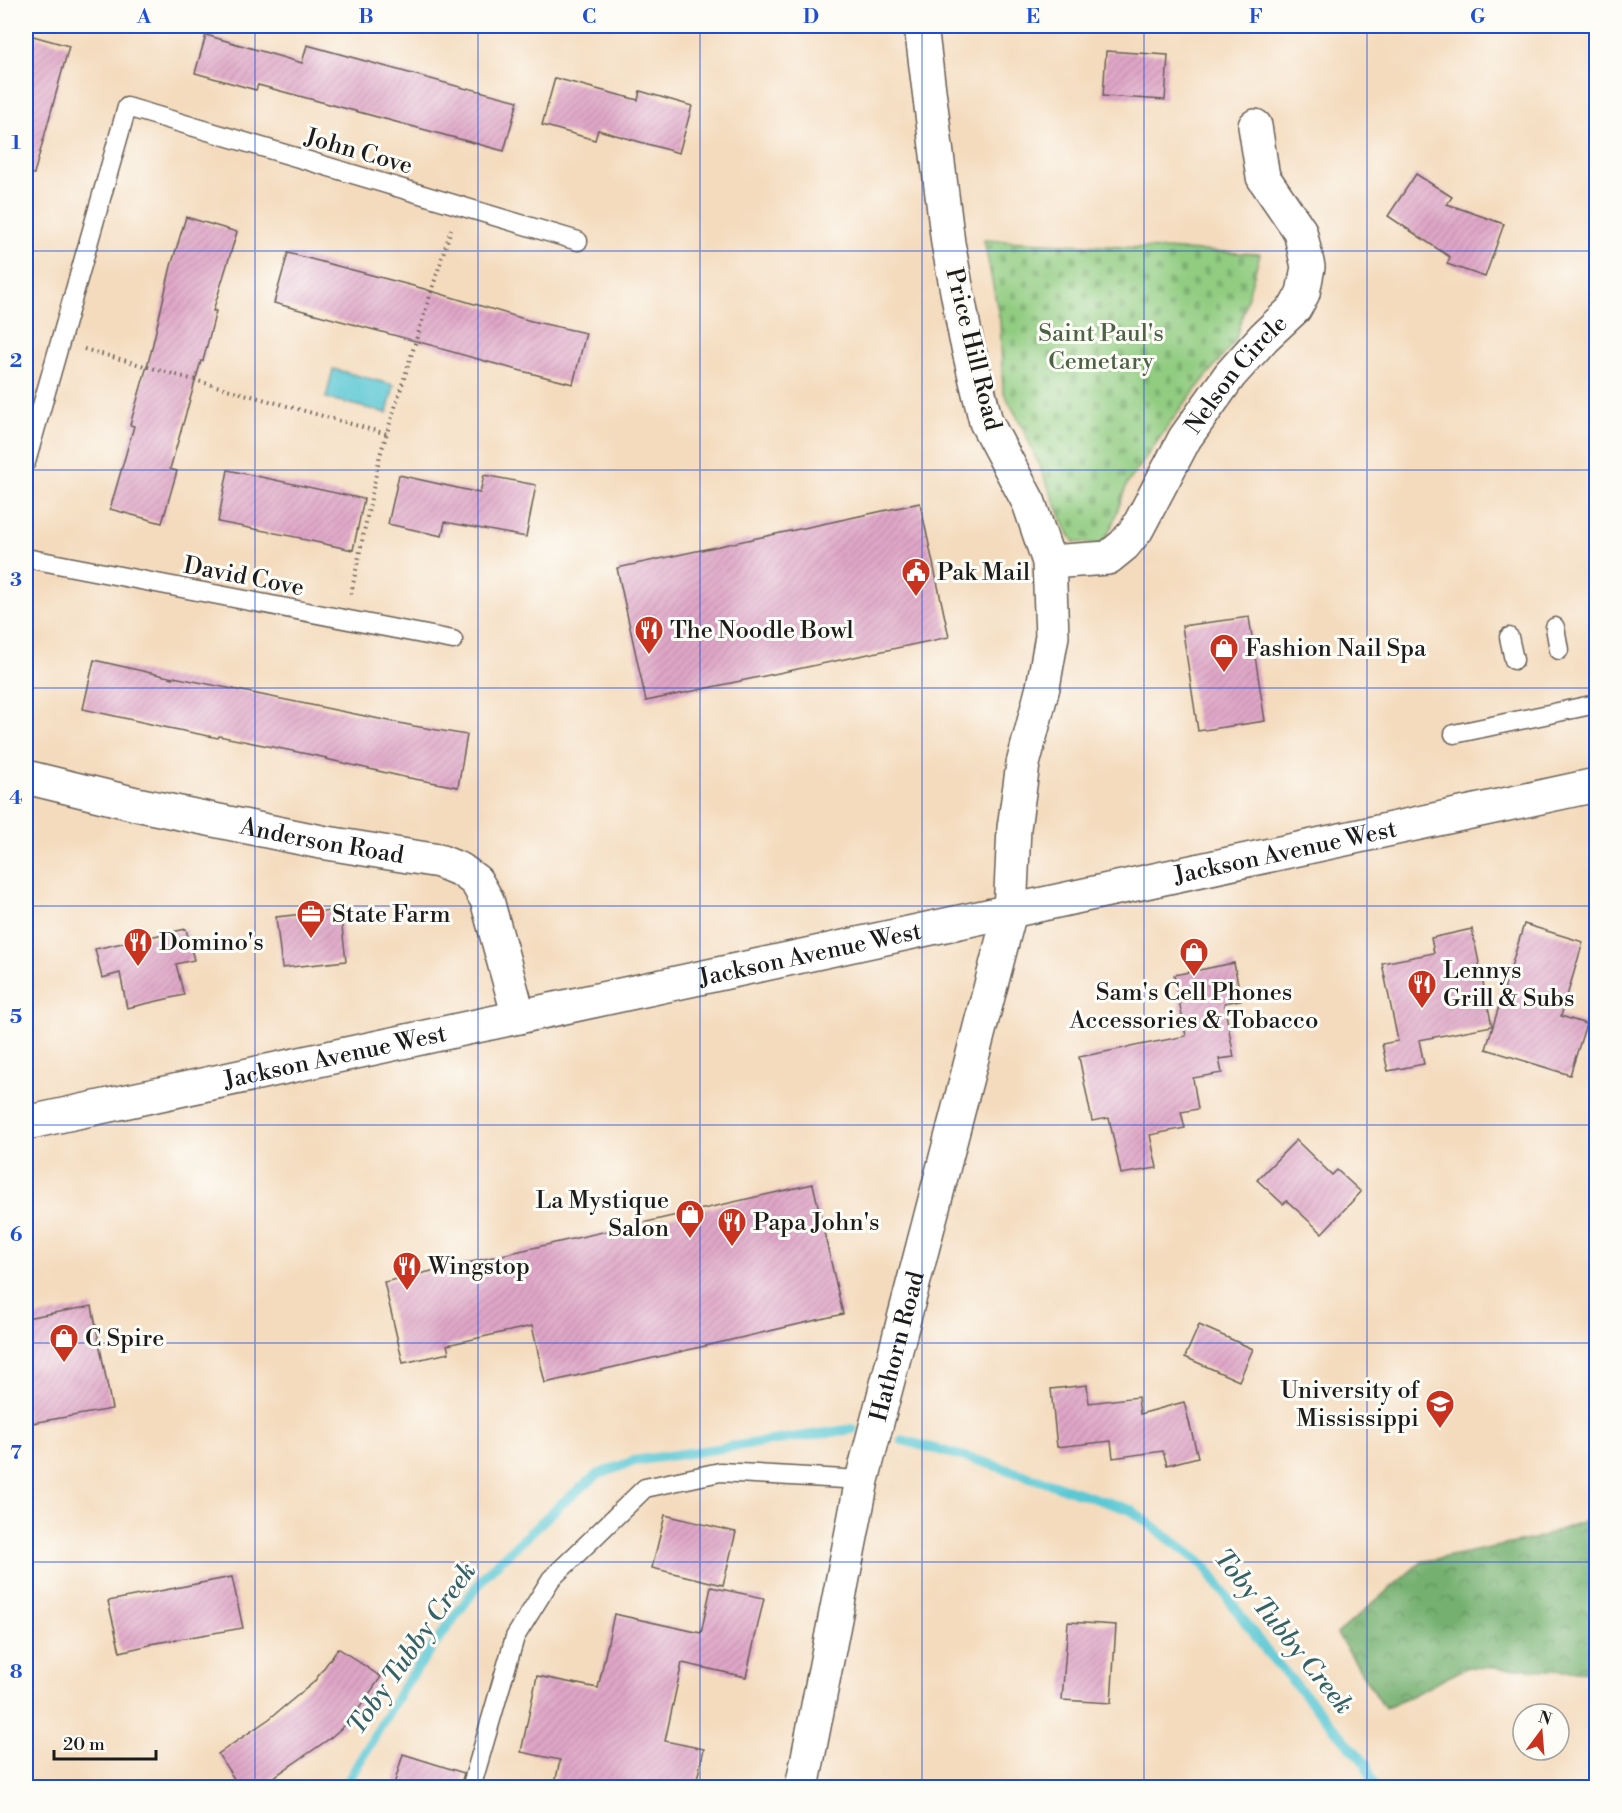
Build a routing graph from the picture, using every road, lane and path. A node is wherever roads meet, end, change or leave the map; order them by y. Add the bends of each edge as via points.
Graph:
1 (921, 26) edge
2 (1255, 126) dead end
3 (458, 205) junction
4 (578, 241) dead end
5 (60, 342) junction
6 (387, 434) junction
7 (26, 462) edge
8 (26, 558) edge
9 (1049, 562) junction
10 (346, 620) junction
11 (1555, 627) dead end
12 (1509, 637) dead end
13 (453, 640) dead end
14 (1560, 650) dead end
15 (1514, 660) dead end
16 (1596, 704) edge
17 (1454, 734) dead end
18 (26, 777) edge
19 (1596, 785) edge
20 (1010, 912) junction
21 (519, 1017) junction
22 (26, 1123) edge
23 (862, 1480) junction
24 (471, 1788) edge
25 (802, 1788) edge

1 - 9 street, Price Hill Road via 948,243 966,339 986,422 1029,503
2 - 9 street, Nelson Circle via 1263,177 1300,231 1308,267 1303,293 1294,308 1230,375 1185,438 1137,529 1124,545 1108,558
3 - 4 lane, John Cove
3 - 5 lane, John Cove via 127,107
3 - 6 path
5 - 6 path
5 - 7 lane
6 - 10 path
8 - 10 lane, David Cove
9 - 20 street, Price Hill Road via 1052,636 1023,765 1014,828
10 - 13 lane, David Cove
11 - 14 lane
12 - 15 lane
16 - 17 lane via 1569,702
18 - 21 street, Anderson Road via 321,842 439,861 461,870 476,880 487,900
19 - 20 street, Jackson Avenue West
20 - 21 street, Jackson Avenue West
20 - 23 street, Hathorn Road
21 - 22 street, Jackson Avenue West
23 - 24 lane via 720,1472 645,1488 551,1579 515,1637
23 - 25 street, Hathorn Road

